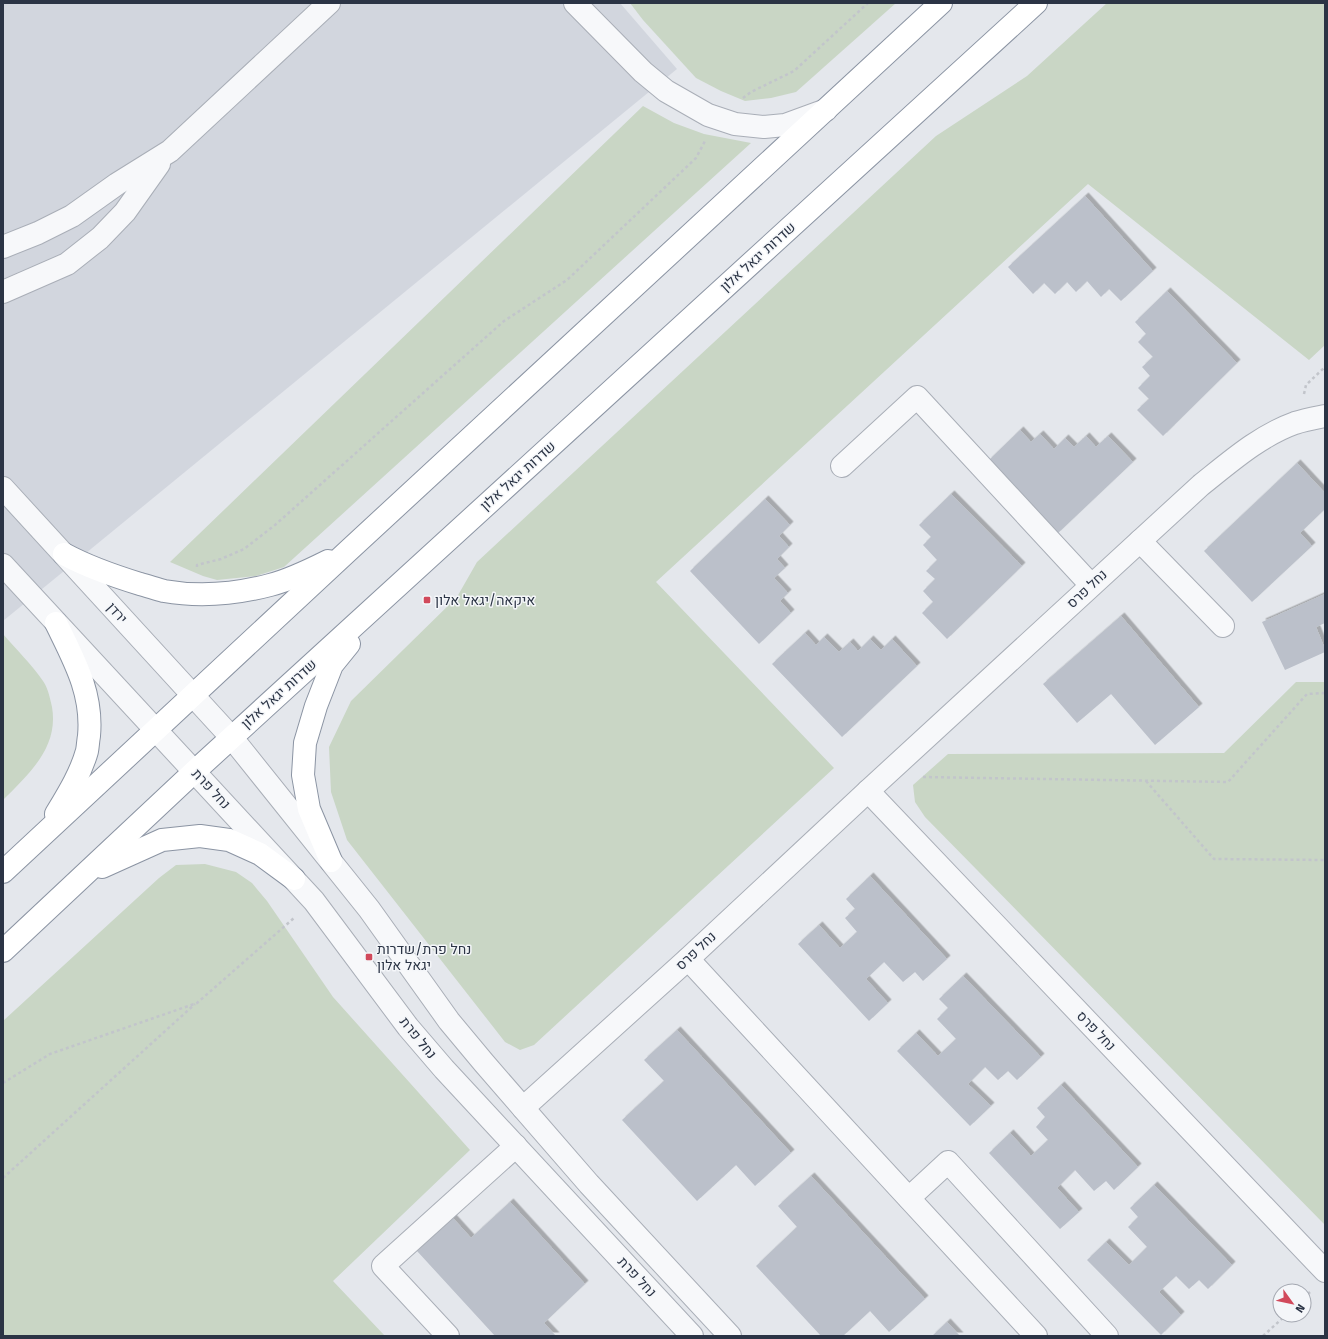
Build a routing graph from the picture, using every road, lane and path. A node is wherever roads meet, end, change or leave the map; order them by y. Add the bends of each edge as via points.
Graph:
1 (329, 3) edge
2 (575, 3) edge
3 (868, 3) edge
4 (942, 3) edge
5 (1036, 3) edge
6 (826, 110) junction
7 (718, 118) junction
8 (170, 151) junction
9 (3, 247) edge
10 (11, 289) edge
11 (3, 303) edge
12 (1325, 416) edge
13 (842, 466) dead end
14 (3, 488) edge
15 (1140, 541) junction
16 (348, 552) junction
17 (64, 554) junction
18 (3, 564) edge
19 (1092, 586) junction
20 (195, 594) junction
21 (383, 599) junction
22 (56, 623) junction
23 (1223, 626) dead end
24 (1325, 693) edge
25 (193, 696) junction
26 (155, 731) junction
27 (232, 738) junction
28 (195, 771) junction
29 (884, 776) junction
30 (1145, 781) junction
31 (868, 790) junction
32 (43, 835) junction
33 (1325, 860) edge
34 (331, 861) junction
35 (3, 872) edge
36 (82, 878) junction
37 (294, 879) junction
38 (314, 901) junction
39 (3, 951) edge
40 (688, 958) junction
41 (197, 1003) junction
42 (3, 1083) edge
43 (523, 1108) junction
44 (516, 1146) junction
45 (3, 1178) edge
46 (909, 1198) junction
47 (1325, 1271) edge
48 (1277, 1323) edge
49 (448, 1336) edge
50 (692, 1336) edge
51 (730, 1336) edge
52 (1036, 1336) edge
53 (1107, 1336) edge
54 (1263, 1336) edge

1 - 8 street
2 - 7 street via 643,72 666,91
3 - 7 path via 794,71 751,92
4 - 6 highway
5 - 21 highway, שדרות יגאל אלון
6 - 7 street via 785,125 764,127 735,124
6 - 16 highway
7 - 20 path via 696,158 567,280 504,322 275,525 244,549 221,559 197,565
8 - 9 street via 72,216
8 - 10 street via 125,212 100,238 67,264
10 - 11 street
12 - 15 street, נחל פרס via 1296,423 1264,438 1234,458
13 - 19 street via 916,397
14 - 17 street, ירדן
15 - 19 street, נחל פרס
15 - 23 street
16 - 20 highway via 306,572 270,585
16 - 25 highway
17 - 20 highway via 89,567 125,580 163,591
17 - 25 street, ירדן
18 - 22 street
19 - 29 street, נחל פרס
21 - 27 highway, שדרות יגאל אלון
21 - 34 highway via 332,665 305,742 303,774 309,809
22 - 26 street
22 - 32 highway via 86,690 90,720 87,750 74,783
24 - 30 path via 1307,694 1228,782
25 - 26 highway
25 - 27 street, ירדן
26 - 28 street, נחל פרת
26 - 32 highway
27 - 28 highway, שדרות יגאל אלון
27 - 34 street, נחל פרת
28 - 36 highway, שדרות יגאל אלון
28 - 37 street, נחל פרת
29 - 30 path
29 - 31 street, נחל פרס
30 - 33 path via 1214,859
31 - 40 street, נחל פרס
31 - 47 street, נחל פרס
32 - 35 highway
34 - 43 street, נחל פרת via 369,909 449,1021
36 - 37 highway via 162,840 200,836 229,840 260,854
36 - 39 highway, שדרות יגאל אלון
37 - 38 street, נחל פרת
38 - 41 path
38 - 44 street, נחל פרת via 408,1027
40 - 43 street, נחל פרס
40 - 46 street
41 - 42 path via 50,1054
41 - 45 path
43 - 51 street, נחל פרת via 589,1184
44 - 49 street via 383,1266
44 - 50 street, נחל פרת
46 - 52 street
46 - 53 street via 948,1162
48 - 54 path

